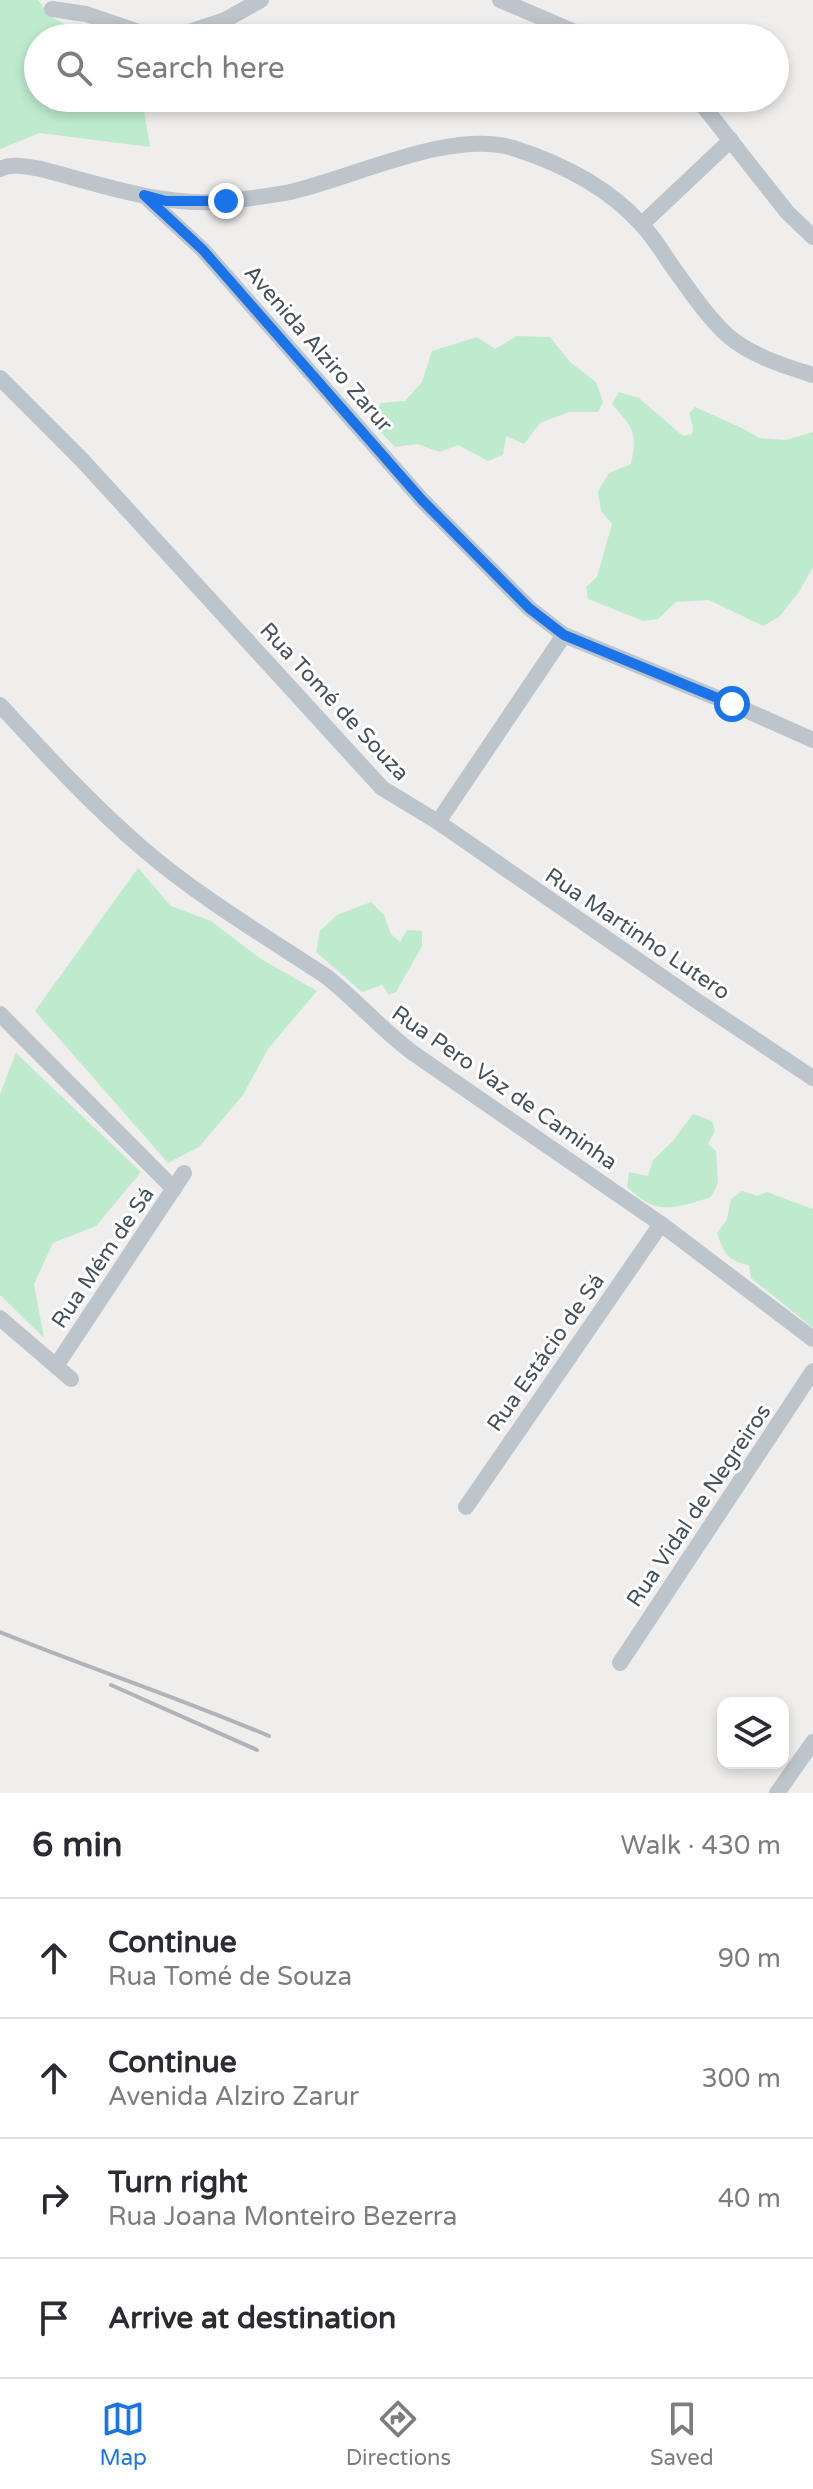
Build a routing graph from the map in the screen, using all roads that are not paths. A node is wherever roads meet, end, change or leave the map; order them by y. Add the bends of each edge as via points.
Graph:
1 (261, 0) edge
2 (500, 0) edge
3 (52, 9) dead end
4 (116, 24) edge
5 (213, 24) edge
6 (556, 24) edge
7 (708, 112) edge
8 (731, 140) junction
9 (0, 169) edge
10 (144, 195) junction
11 (642, 224) junction
12 (813, 237) edge
13 (813, 375) edge
14 (0, 378) edge
15 (564, 635) junction
16 (0, 705) edge
17 (813, 740) edge
18 (438, 822) junction
19 (0, 1014) edge
20 (813, 1078) edge
21 (184, 1173) dead end
22 (174, 1189) junction
23 (661, 1224) junction
24 (0, 1318) edge
25 (813, 1339) edge
26 (56, 1366) junction
27 (813, 1371) edge
28 (71, 1379) dead end
29 (466, 1507) dead end
30 (620, 1663) dead end
31 (813, 1742) edge
32 (777, 1793) edge

1 - 5 street
2 - 6 street
3 - 4 street
7 - 8 street
8 - 11 street
8 - 12 street via 779,203
9 - 10 street, Avenida Alziro Zarur via 41,169
10 - 11 street via 166,201 226,201 290,192 451,145 482,143 509,147 581,176
10 - 15 street, Avenida Alziro Zarur via 203,250 422,500 529,608
11 - 13 street via 727,335 757,354
14 - 18 street, Rua Tomé de Souza via 83,461 374,781
15 - 17 street
15 - 18 street
16 - 23 street, Rua Pero Vaz de Caminha via 57,767 181,879 327,977 413,1053
18 - 20 street, Rua Martinho Lutero
19 - 22 street
21 - 22 street, Rua Mém de Sá
22 - 26 street, Rua Mém de Sá
23 - 25 street, Rua Pero Vaz de Caminha
23 - 29 street, Rua Estácio de Sá
24 - 26 street
26 - 28 street
27 - 30 street, Rua Vidal de Negreiros
31 - 32 street

